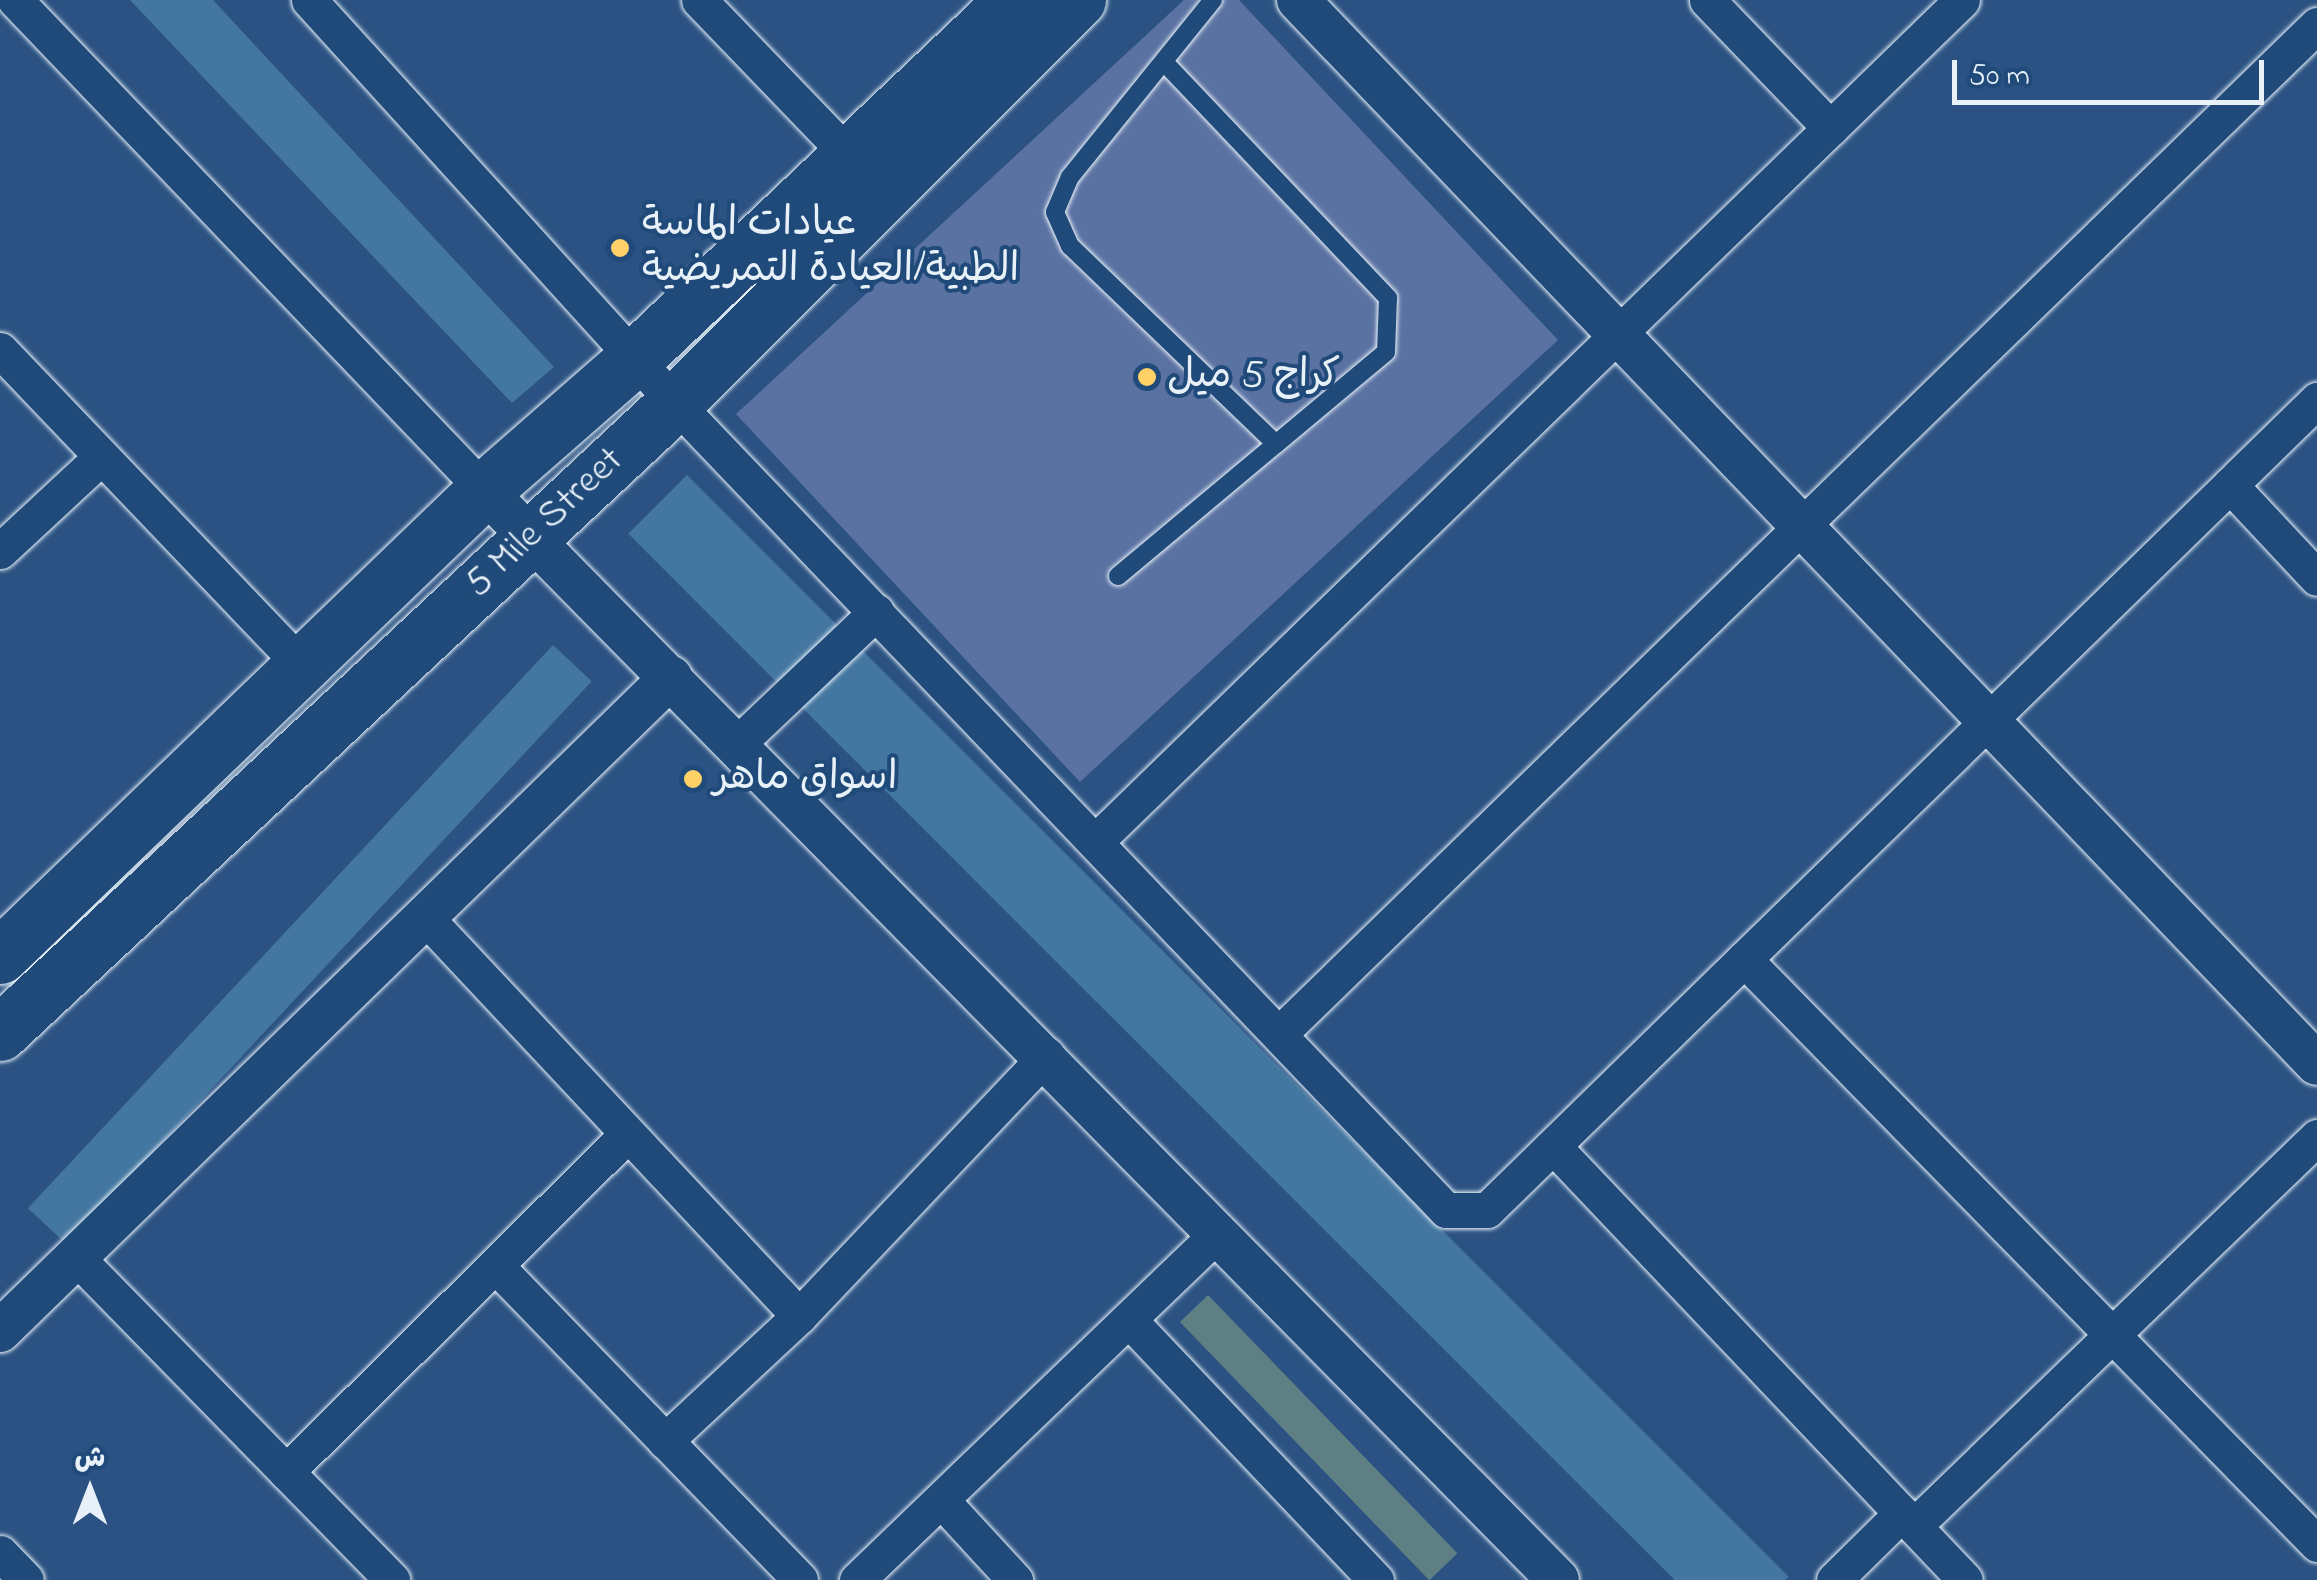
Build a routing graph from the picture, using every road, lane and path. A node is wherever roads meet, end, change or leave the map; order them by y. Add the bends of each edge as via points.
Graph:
1 (15, 0) edge
2 (309, 0) edge
3 (700, 0) edge
4 (1013, 0) edge
5 (1078, 0) edge
6 (1213, 0) edge
7 (1298, 0) edge
8 (1707, 0) edge
9 (1962, 0) edge
10 (2308, 0) edge
11 (2317, 10) edge
12 (2317, 24) edge
13 (1165, 63) junction
14 (1830, 128) junction
15 (850, 157) junction
16 (1618, 334) junction
17 (0, 350) edge
18 (636, 357) junction
19 (2317, 400) edge
20 (676, 403) junction
21 (1276, 444) junction
22 (102, 457) junction
23 (2230, 485) junction
24 (484, 490) junction
25 (1802, 526) junction
26 (530, 535) junction
27 (0, 551) edge
28 (1118, 576) dead end
29 (2317, 578) edge
30 (876, 612) junction
31 (301, 665) junction
32 (670, 676) junction
33 (1988, 721) junction
34 (737, 744) junction
35 (1096, 841) junction
36 (425, 917) junction
37 (0, 956) edge
38 (1744, 959) junction
39 (0, 1033) edge
40 (1280, 1033) junction
41 (1047, 1056) junction
42 (2317, 1064) edge
43 (628, 1134) junction
44 (2317, 1137) edge
45 (1553, 1146) junction
46 (1220, 1232) junction
47 (76, 1258) junction
48 (498, 1268) junction
49 (799, 1316) junction
50 (1129, 1320) junction
51 (0, 1331) edge
52 (2114, 1334) junction
53 (665, 1441) junction
54 (286, 1472) junction
55 (942, 1501) junction
56 (1908, 1520) junction
57 (2317, 1544) edge
58 (0, 1553) edge
59 (1538, 1573) edge
60 (26, 1580) edge
61 (392, 1580) edge
62 (800, 1580) edge
63 (857, 1580) edge
64 (1016, 1580) edge
65 (1376, 1580) edge
66 (1834, 1580) edge
67 (1965, 1580) edge

1 - 24 street
2 - 18 street
3 - 15 street
4 - 15 main road, 5 Mile Street
5 - 20 main road, 5 Mile Street
6 - 13 lane
7 - 16 street
8 - 14 street
9 - 14 street
10 - 11 street
12 - 25 street
13 - 21 lane via 1070,176 1055,212 1070,246
13 - 21 lane via 1388,298 1386,352
14 - 16 street
15 - 18 main road, 5 Mile Street
16 - 25 street
16 - 35 street
17 - 22 street
18 - 20 street
18 - 24 main road, 5 Mile Street
19 - 23 street
20 - 26 main road, 5 Mile Street
20 - 30 street
21 - 28 lane
22 - 27 street
22 - 31 street
23 - 29 street
23 - 33 street
24 - 26 street
24 - 31 main road, 5 Mile Street
25 - 33 street
25 - 40 street
26 - 32 street
26 - 39 main road, 5 Mile Street
30 - 34 street
30 - 35 street
31 - 37 main road, 5 Mile Street
32 - 34 street
32 - 36 street
33 - 38 street
33 - 42 street
34 - 41 street
35 - 40 street
36 - 43 street
36 - 47 street
38 - 45 street
38 - 52 street
40 - 45 street via 1446,1210 1487,1210
41 - 46 street
41 - 49 street
43 - 48 street
43 - 49 street
44 - 52 street
45 - 56 street
46 - 50 street
46 - 59 street
47 - 51 street
47 - 54 street
48 - 53 street
48 - 54 street
49 - 53 street
50 - 55 street
50 - 65 street
52 - 56 street
52 - 57 street
53 - 62 street
54 - 61 street
55 - 63 street
55 - 64 street
56 - 66 street
56 - 67 street
58 - 60 street

